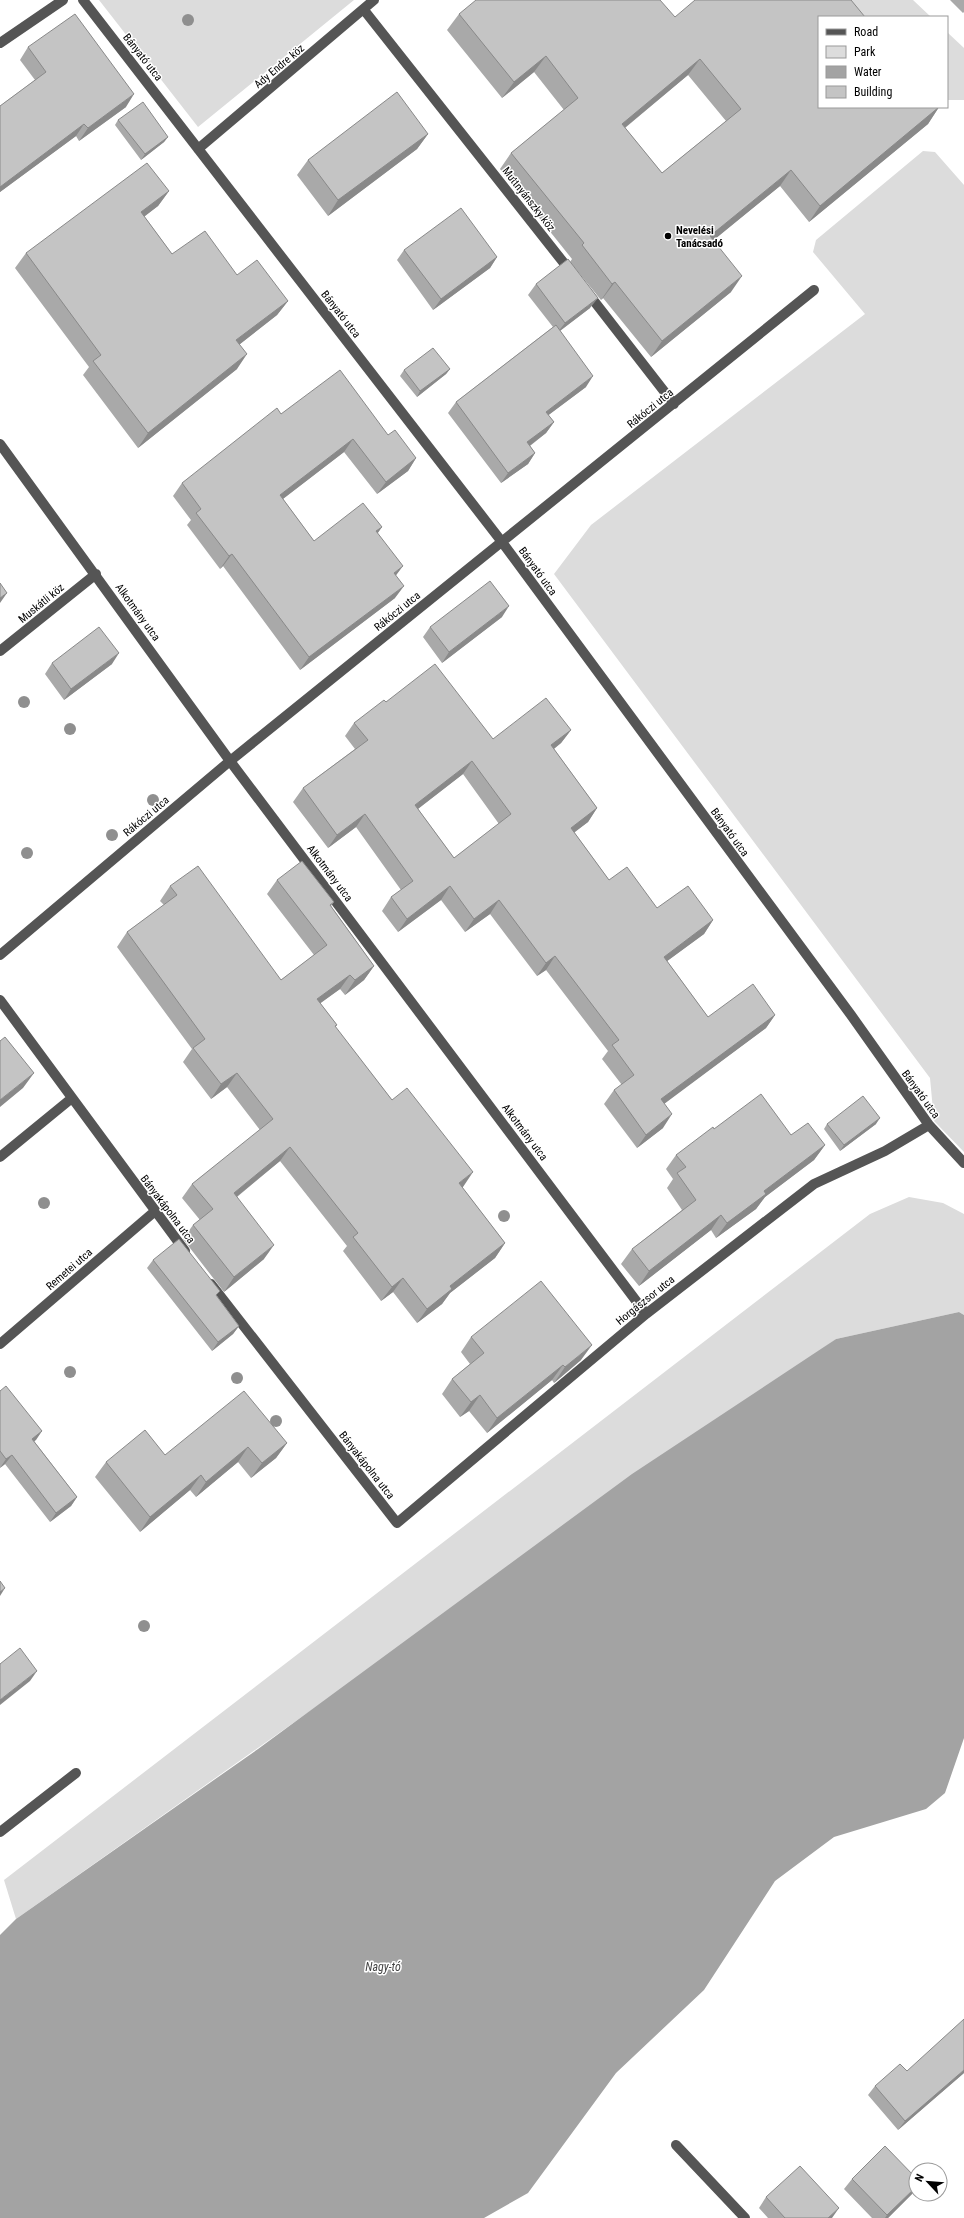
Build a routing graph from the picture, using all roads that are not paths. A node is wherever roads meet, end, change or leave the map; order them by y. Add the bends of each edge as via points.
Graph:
1 (63, 0) edge
2 (83, 0) edge
3 (374, 0) edge
4 (364, 10) junction
5 (0, 43) edge
6 (198, 149) junction
7 (814, 290) dead end
8 (674, 404) junction
9 (0, 444) edge
10 (502, 542) junction
11 (96, 574) junction
12 (0, 651) edge
13 (230, 761) junction
14 (0, 955) edge
15 (0, 1000) edge
16 (72, 1098) junction
17 (928, 1125) junction
18 (0, 1157) edge
19 (964, 1163) edge
20 (154, 1212) junction
21 (193, 1262) edge
22 (203, 1274) edge
23 (646, 1314) junction
24 (0, 1344) edge
25 (397, 1523) joint
26 (76, 1773) dead end
27 (0, 1832) edge
28 (676, 2145) dead end
29 (745, 2218) edge

1 - 5 street
2 - 6 street, Bányató utca
3 - 4 street, Ady Endre köz
4 - 6 street, Ady Endre köz
4 - 8 street, Muttnyánszky köz
6 - 10 street, Bányató utca
7 - 8 street, Rákóczi utca
8 - 10 street, Rákóczi utca
9 - 11 street, Alkotmány utca
10 - 13 street, Rákóczi utca
10 - 17 street, Bányató utca via 851,1015
11 - 12 street, Muskátli köz
11 - 13 street, Alkotmány utca
13 - 14 street, Rákóczi utca
13 - 23 street, Alkotmány utca
15 - 16 street, Bányakápolna utca
16 - 18 street
16 - 20 street, Bányakápolna utca
17 - 19 street, Bányató utca
17 - 23 street, Horgászsor utca via 885,1151 814,1184
20 - 21 street, Bányakápolna utca
20 - 24 street, Remetei utca
22 - 25 street, Bányakápolna utca
23 - 25 street, Horgászsor utca
26 - 27 street
28 - 29 street

